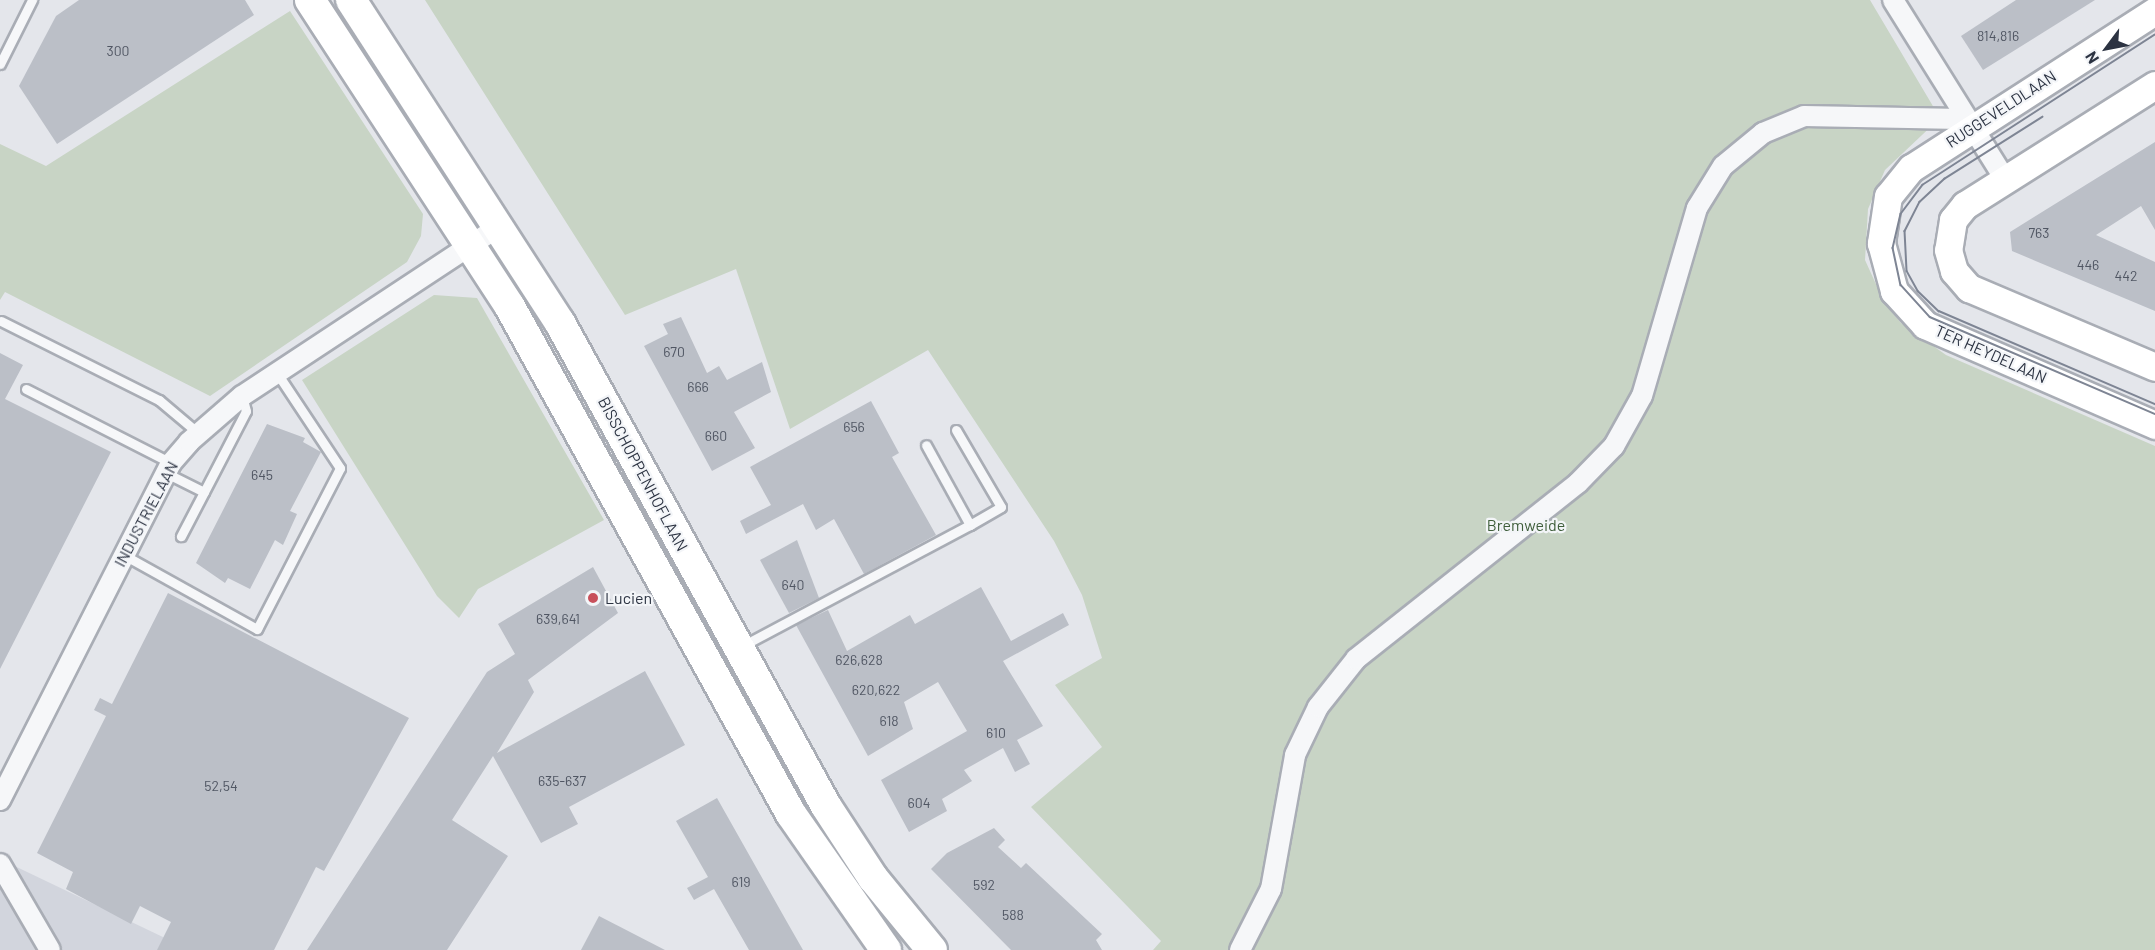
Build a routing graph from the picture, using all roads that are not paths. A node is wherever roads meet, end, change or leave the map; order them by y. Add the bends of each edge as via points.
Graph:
1 (32, 0) edge
2 (310, 0) edge
3 (351, 0) edge
4 (1893, 0) edge
5 (2155, 11) edge
6 (0, 64) edge
7 (2155, 84) edge
8 (1967, 122) junction
9 (2005, 179) junction
10 (500, 226) junction
11 (1881, 233) joint
12 (471, 246) junction
13 (1, 321) edge
14 (2155, 367) edge
15 (277, 373) junction
16 (26, 389) dead end
17 (242, 396) junction
18 (2155, 425) edge
19 (956, 430) dead end
20 (198, 433) junction
21 (926, 445) dead end
22 (168, 468) junction
23 (204, 492) junction
24 (970, 525) junction
25 (181, 536) dead end
26 (124, 555) junction
27 (738, 648) junction
28 (0, 800) edge
29 (0, 864) edge
30 (5, 888) edge
31 (50, 950) edge
32 (886, 950) edge
33 (932, 950) edge
34 (1240, 950) edge

1 - 6 lane
2 - 12 main road, BISSCHOPPENHOFLAAN
3 - 10 main road, BISSCHOPPENHOFLAAN
4 - 8 street
5 - 8 street, RUGGEVELDLAAN
7 - 9 street
8 - 9 street
8 - 11 street, RUGGEVELDLAAN via 1894,184
8 - 34 street via 1804,116 1763,133 1722,166 1697,208 1642,396 1614,446 1578,483 1356,659 1318,707 1295,755 1271,889
9 - 14 street via 1965,205 1948,240 1949,261 1960,280
10 - 12 street, INDUSTRIELAAN
10 - 27 main road, BISSCHOPPENHOFLAAN via 588,372
11 - 18 street, TER HEYDELAAN via 1885,269 1894,291 1925,325
12 - 15 street, INDUSTRIELAAN
12 - 32 main road, BISSCHOPPENHOFLAAN via 550,374 791,814
13 - 20 lane via 159,400
15 - 17 street, INDUSTRIELAAN
15 - 26 lane via 340,468 257,629
16 - 22 lane
17 - 20 street, INDUSTRIELAAN
17 - 23 lane via 246,411
19 - 24 lane via 1001,507
20 - 22 street, INDUSTRIELAAN
21 - 24 lane
22 - 23 lane
22 - 26 street, INDUSTRIELAAN
23 - 25 lane
24 - 27 lane
26 - 28 street, INDUSTRIELAAN
27 - 33 main road, BISSCHOPPENHOFLAAN via 849,843
29 - 30 street
30 - 31 street

